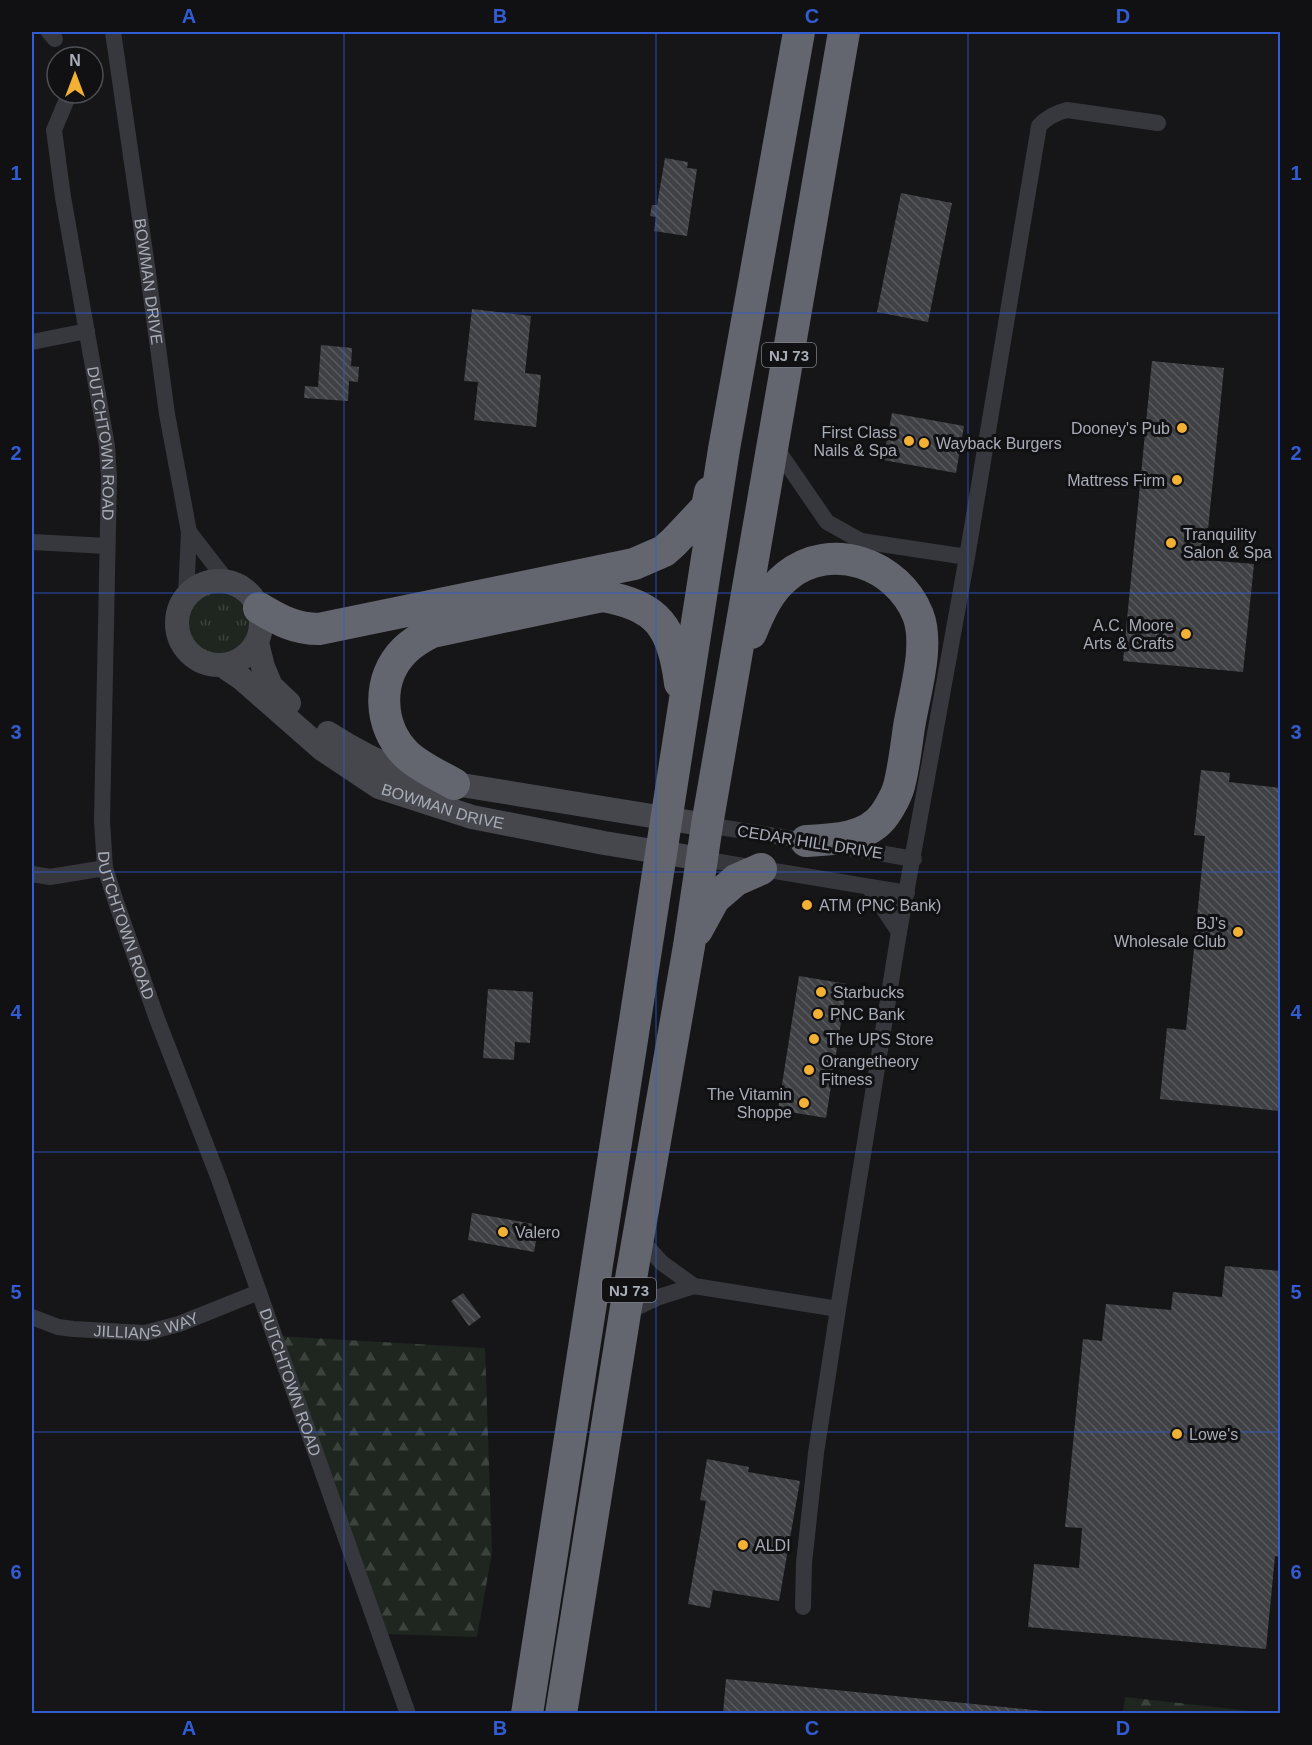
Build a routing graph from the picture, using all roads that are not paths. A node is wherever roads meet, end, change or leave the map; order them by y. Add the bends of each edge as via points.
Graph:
1 (112, 32) edge
2 (799, 32) edge
3 (843, 32) edge
4 (64, 105) edge
5 (1158, 123) dead end
6 (87, 331) junction
7 (32, 342) edge
8 (773, 444) junction
9 (724, 448) junction
10 (189, 532) junction
11 (32, 542) edge
12 (107, 546) junction
13 (967, 557) junction
14 (227, 581) junction
15 (186, 596) junction
16 (259, 608) junction
17 (257, 643) junction
18 (222, 665) junction
19 (732, 679) junction
20 (677, 750) junction
21 (454, 784) junction
22 (666, 818) junction
23 (707, 825) junction
24 (806, 841) junction
25 (660, 852) junction
26 (702, 859) junction
27 (914, 859) junction
28 (105, 868) junction
29 (761, 869) junction
30 (32, 874) edge
31 (869, 887) junction
32 (907, 893) junction
33 (899, 932) junction
34 (689, 946) junction
35 (638, 1237) junction
36 (694, 1286) junction
37 (259, 1292) junction
38 (838, 1309) junction
39 (625, 1313) junction
40 (32, 1317) edge
41 (803, 1607) dead end
42 (408, 1713) edge
43 (527, 1713) edge
44 (561, 1713) edge

1 - 10 street, BOWMAN DRIVE via 167,414
2 - 9 highway, NJ 73
3 - 8 highway, NJ 73
4 - 6 street, DUTCHTOWN ROAD via 54,130
5 - 13 street via 1066,110 1046,118 1039,126
6 - 7 street
6 - 12 street, DUTCHTOWN ROAD via 107,446
8 - 13 street via 826,522 861,541
8 - 19 highway, NJ 73
9 - 16 highway via 707,507 664,551 634,564 319,630 290,625
9 - 20 highway, NJ 73
10 - 14 street, BOWMAN DRIVE
10 - 15 street, BOWMAN DRIVE
11 - 12 street
12 - 28 street, DUTCHTOWN ROAD via 102,820
13 - 27 street
14 - 15 street via 205,583
14 - 16 street via 246,591
15 - 18 street via 177,615 181,642 201,662
16 - 17 street
17 - 18 street via 239,661
17 - 21 street, BOWMAN DRIVE via 271,686 304,717 354,751 385,766 418,778
18 - 25 street, BOWMAN DRIVE via 322,749 379,787 472,817
19 - 23 highway, NJ 73
19 - 24 highway via 771,594 786,576 825,558 870,565 891,577 902,586 918,616 922,651 898,788 885,815 863,831 835,840
20 - 21 highway via 680,682 671,640 660,622 641,606 602,596 432,632 404,650 387,678 384,712 388,728 407,755
20 - 22 highway, NJ 73
21 - 22 street, BOWMAN DRIVE
22 - 23 street, BOWMAN DRIVE
22 - 25 highway, NJ 73
23 - 24 street, CEDAR HILL DRIVE
23 - 26 highway, NJ 73
24 - 27 street, CEDAR HILL DRIVE
25 - 26 street, BOWMAN DRIVE
25 - 43 highway, NJ 73
26 - 29 street, CEDAR HILL DRIVE
26 - 34 highway, NJ 73
27 - 32 street
28 - 30 street via 50,877
28 - 37 street, DUTCHTOWN ROAD via 157,1020
29 - 31 street, CEDAR HILL DRIVE
29 - 34 highway via 736,880 714,899
31 - 32 street, CEDAR HILL DRIVE
31 - 33 street
32 - 33 street
33 - 38 street
34 - 35 highway, NJ 73
35 - 36 street via 662,1263
35 - 39 highway, NJ 73
36 - 38 street
36 - 39 street
37 - 40 street, JILLIANS WAY via 179,1324 145,1333 58,1327
37 - 42 street, DUTCHTOWN ROAD
38 - 41 street via 816,1453
39 - 44 highway, NJ 73

